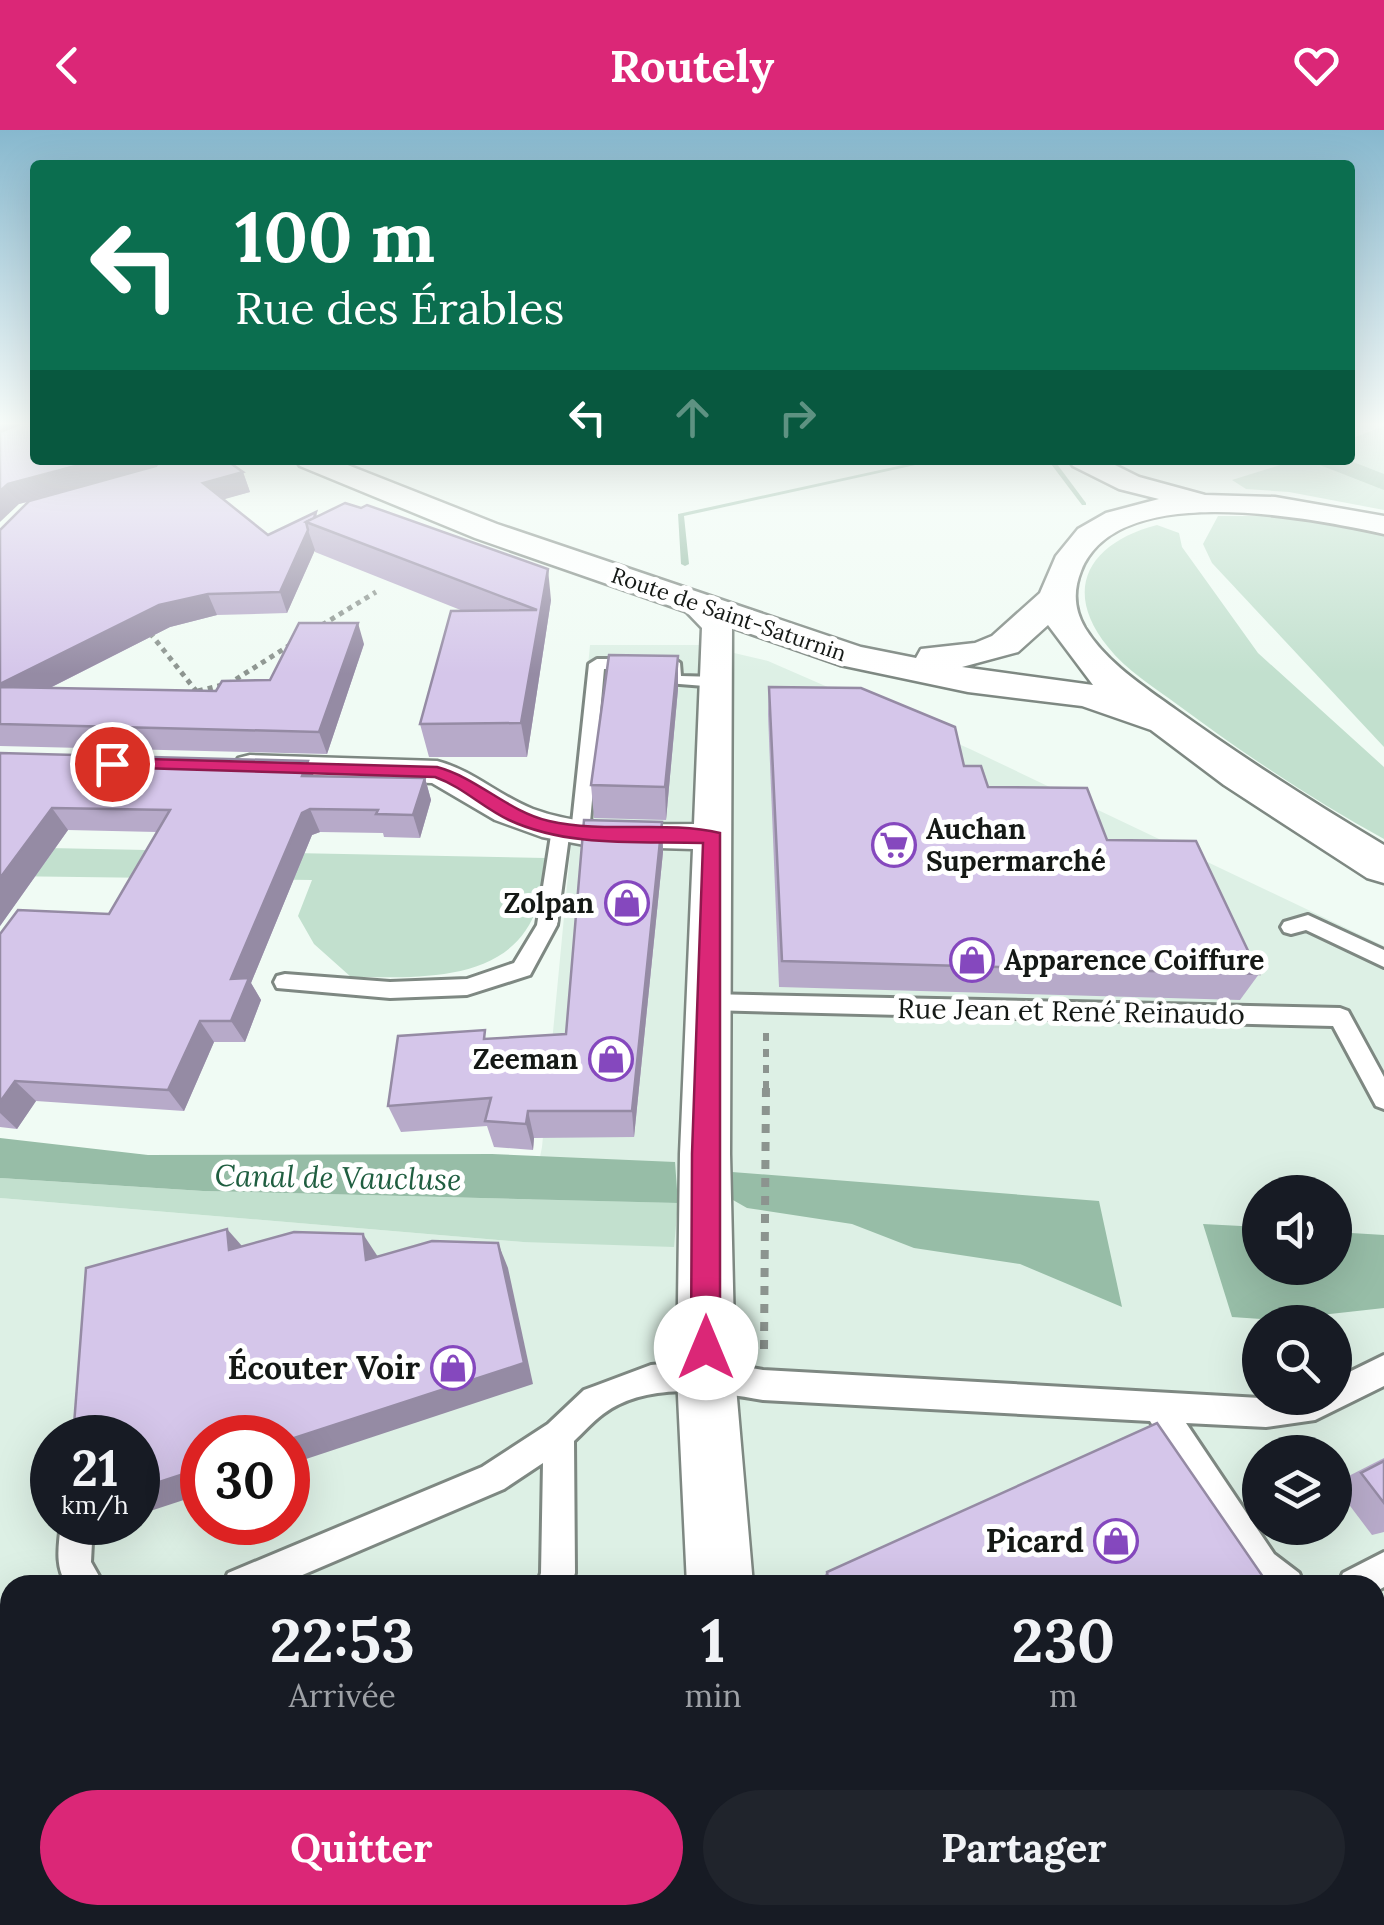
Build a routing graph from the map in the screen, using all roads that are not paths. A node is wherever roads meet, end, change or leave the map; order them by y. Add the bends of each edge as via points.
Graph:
1 (426, 507) edge
2 (454, 507) edge
3 (1111, 507) edge
4 (1194, 507) edge
5 (1265, 507) edge
6 (1115, 521) junction
7 (1384, 524) edge
8 (1056, 596) junction
9 (690, 601) junction
10 (717, 671) junction
11 (1162, 720) junction
12 (222, 766) edge
13 (570, 831) junction
14 (713, 837) junction
15 (1384, 867) edge
16 (1290, 927) dead end
17 (1384, 958) edge
18 (285, 982) dead end
19 (708, 1002) junction
20 (1384, 1099) edge
21 (1384, 1370) edge
22 (706, 1375) junction
23 (1352, 1386) edge
24 (1157, 1406) junction
25 (1242, 1411) edge
26 (558, 1436) junction
27 (75, 1545) edge
28 (80, 1575) edge
29 (260, 1575) edge
30 (557, 1575) edge
31 (719, 1575) edge
32 (1274, 1575) edge

1 - 9 main road, Route de Saint-Saturnin
2 - 8 main road, Route de Saint-Saturnin via 890,652 950,657 1003,646 1030,628
3 - 6 main road
4 - 6 main road
5 - 7 main road
6 - 8 main road, Route de Saint-Saturnin via 1071,556
8 - 11 main road via 1068,632 1092,661
9 - 10 street via 716,622
9 - 11 main road, Route de Saint-Saturnin via 887,666 1088,694
10 - 13 lane via 672,680 672,663 597,664
10 - 14 street
11 - 15 main road
12 - 13 street via 437,772 514,815
13 - 14 street
13 - 18 lane via 546,926 522,969 467,987 390,990
14 - 19 street
16 - 17 lane via 1308,922
19 - 20 lane, Rue Jean et René Reinaudo via 1340,1017
19 - 22 street
21 - 23 lane
22 - 24 lane via 764,1385
22 - 26 lane via 651,1380 596,1401
22 - 31 street
24 - 25 lane
24 - 32 lane
26 - 29 lane via 493,1478
26 - 30 lane
27 - 28 lane

